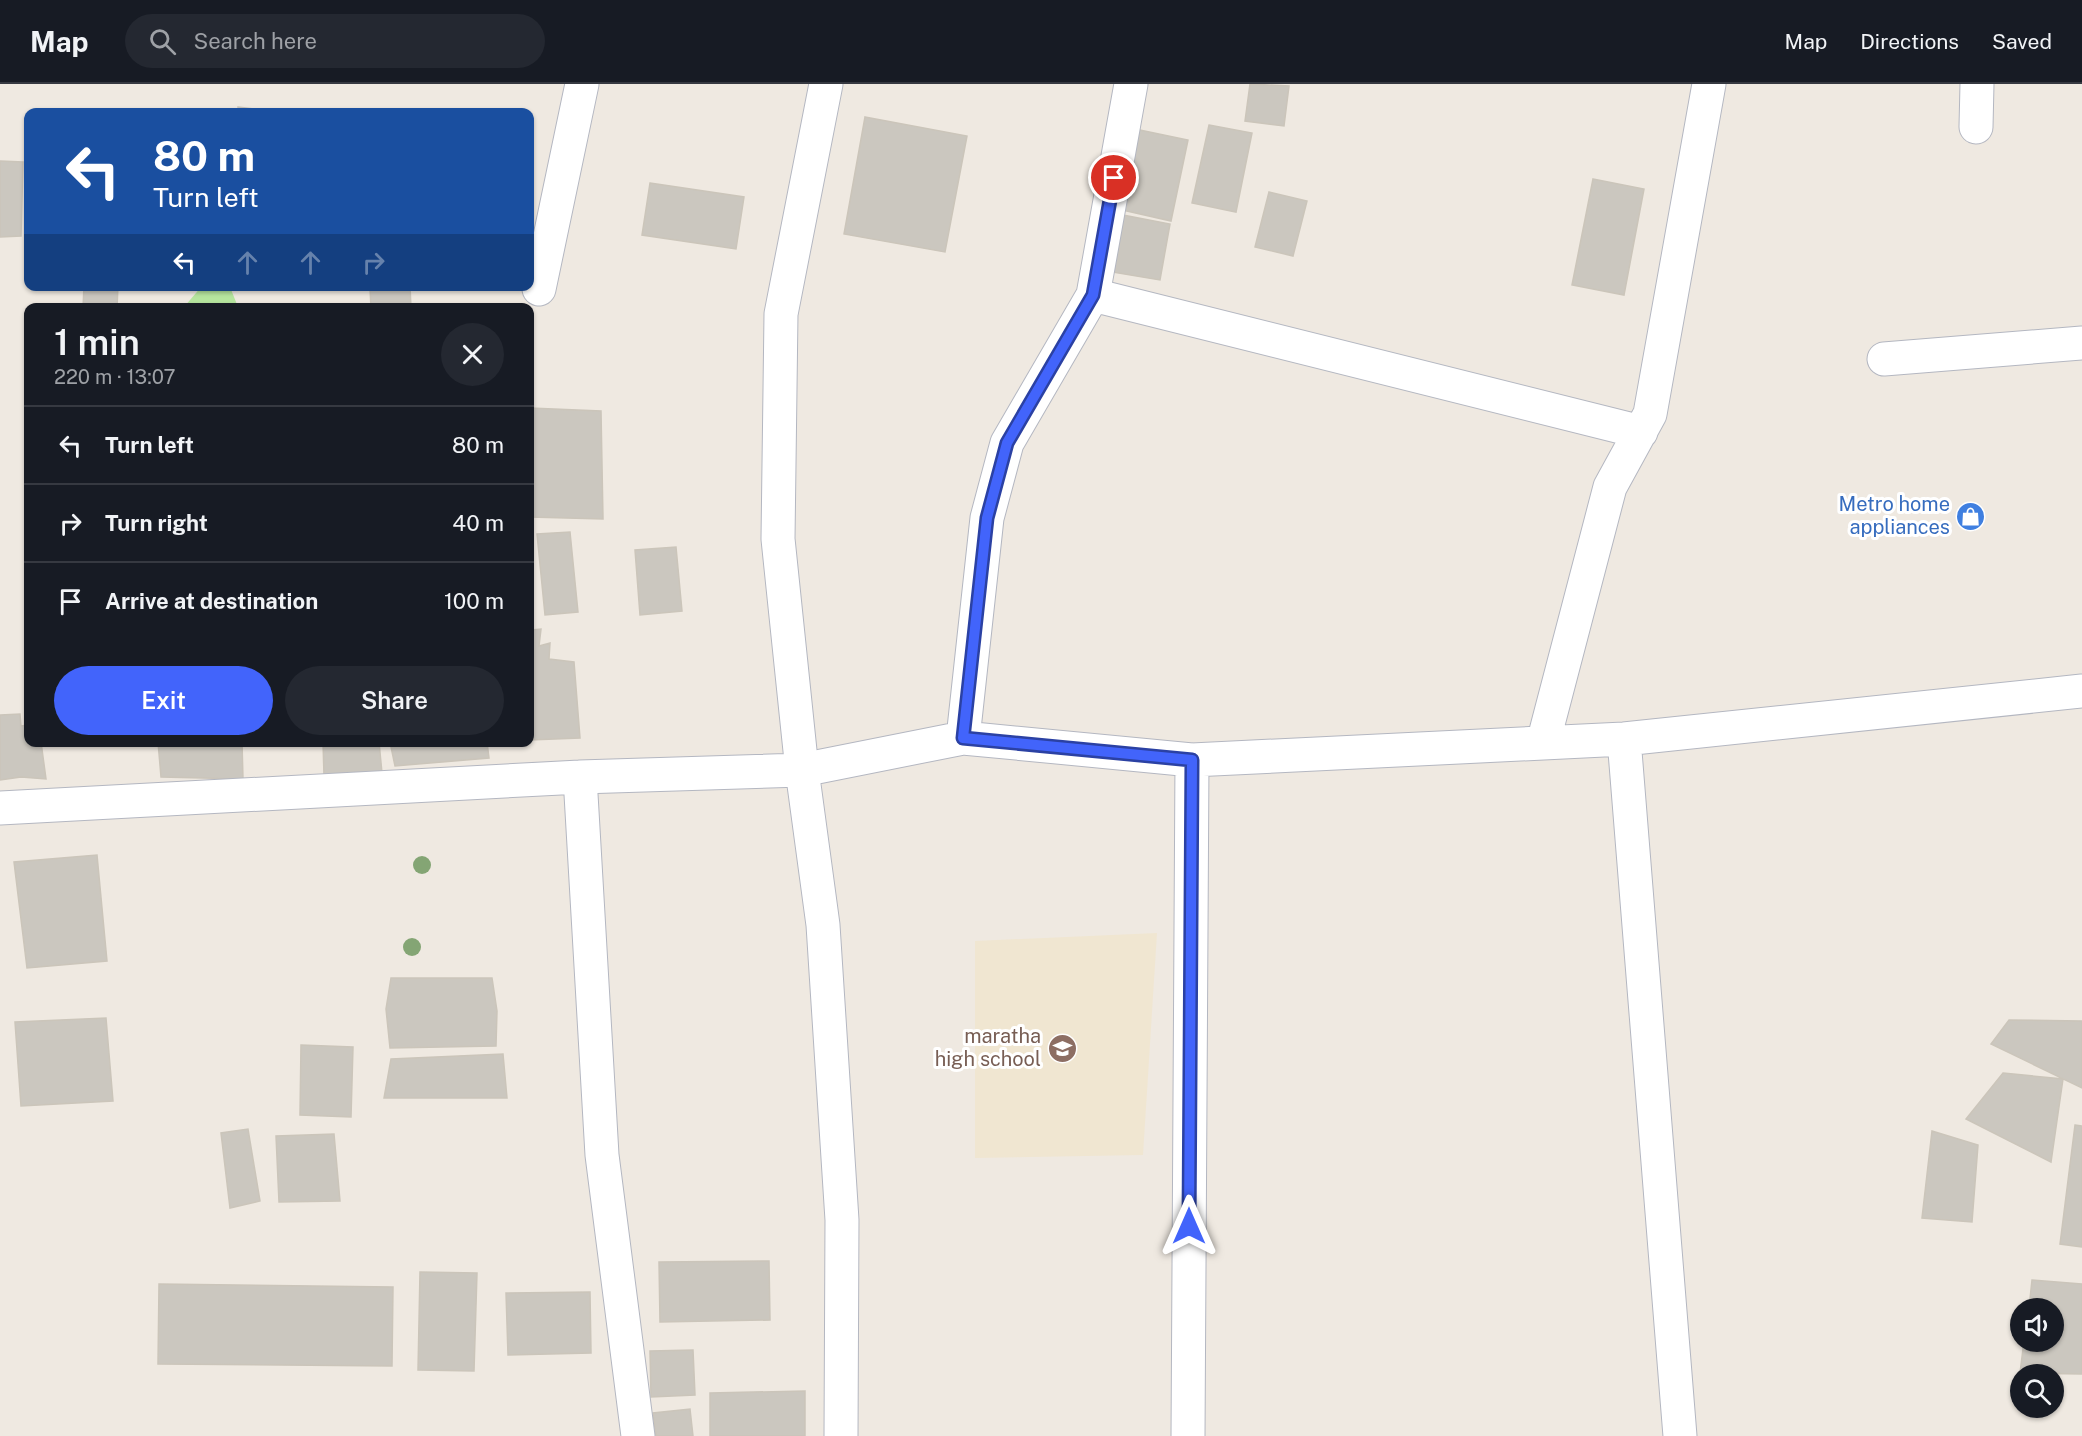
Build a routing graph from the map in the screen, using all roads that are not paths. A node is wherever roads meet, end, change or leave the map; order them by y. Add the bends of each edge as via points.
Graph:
1 (582, 84) edge
2 (826, 84) edge
3 (1131, 84) edge
4 (1709, 84) edge
5 (1977, 84) edge
6 (1976, 127) dead end
7 (539, 289) dead end
8 (1093, 295) junction
9 (2082, 343) edge
10 (1884, 359) dead end
11 (1641, 432) junction
12 (2082, 691) edge
13 (963, 738) junction
14 (1624, 739) junction
15 (1543, 743) junction
16 (1192, 760) junction
17 (802, 770) junction
18 (580, 777) junction
19 (0, 808) edge
20 (638, 1436) edge
21 (841, 1436) edge
22 (1188, 1436) edge
23 (1680, 1436) edge

1 - 7 street
2 - 17 street via 781,314 778,539
3 - 8 street
4 - 11 street via 1650,414
5 - 6 street
8 - 11 street
8 - 13 street via 1007,443 987,518
9 - 10 street
11 - 15 street via 1610,487
12 - 14 street
13 - 16 street
13 - 17 street
14 - 15 street
14 - 23 street
15 - 16 street
16 - 22 street
17 - 18 street
17 - 21 street via 823,925 842,1220
18 - 19 street
18 - 20 street via 602,1155

